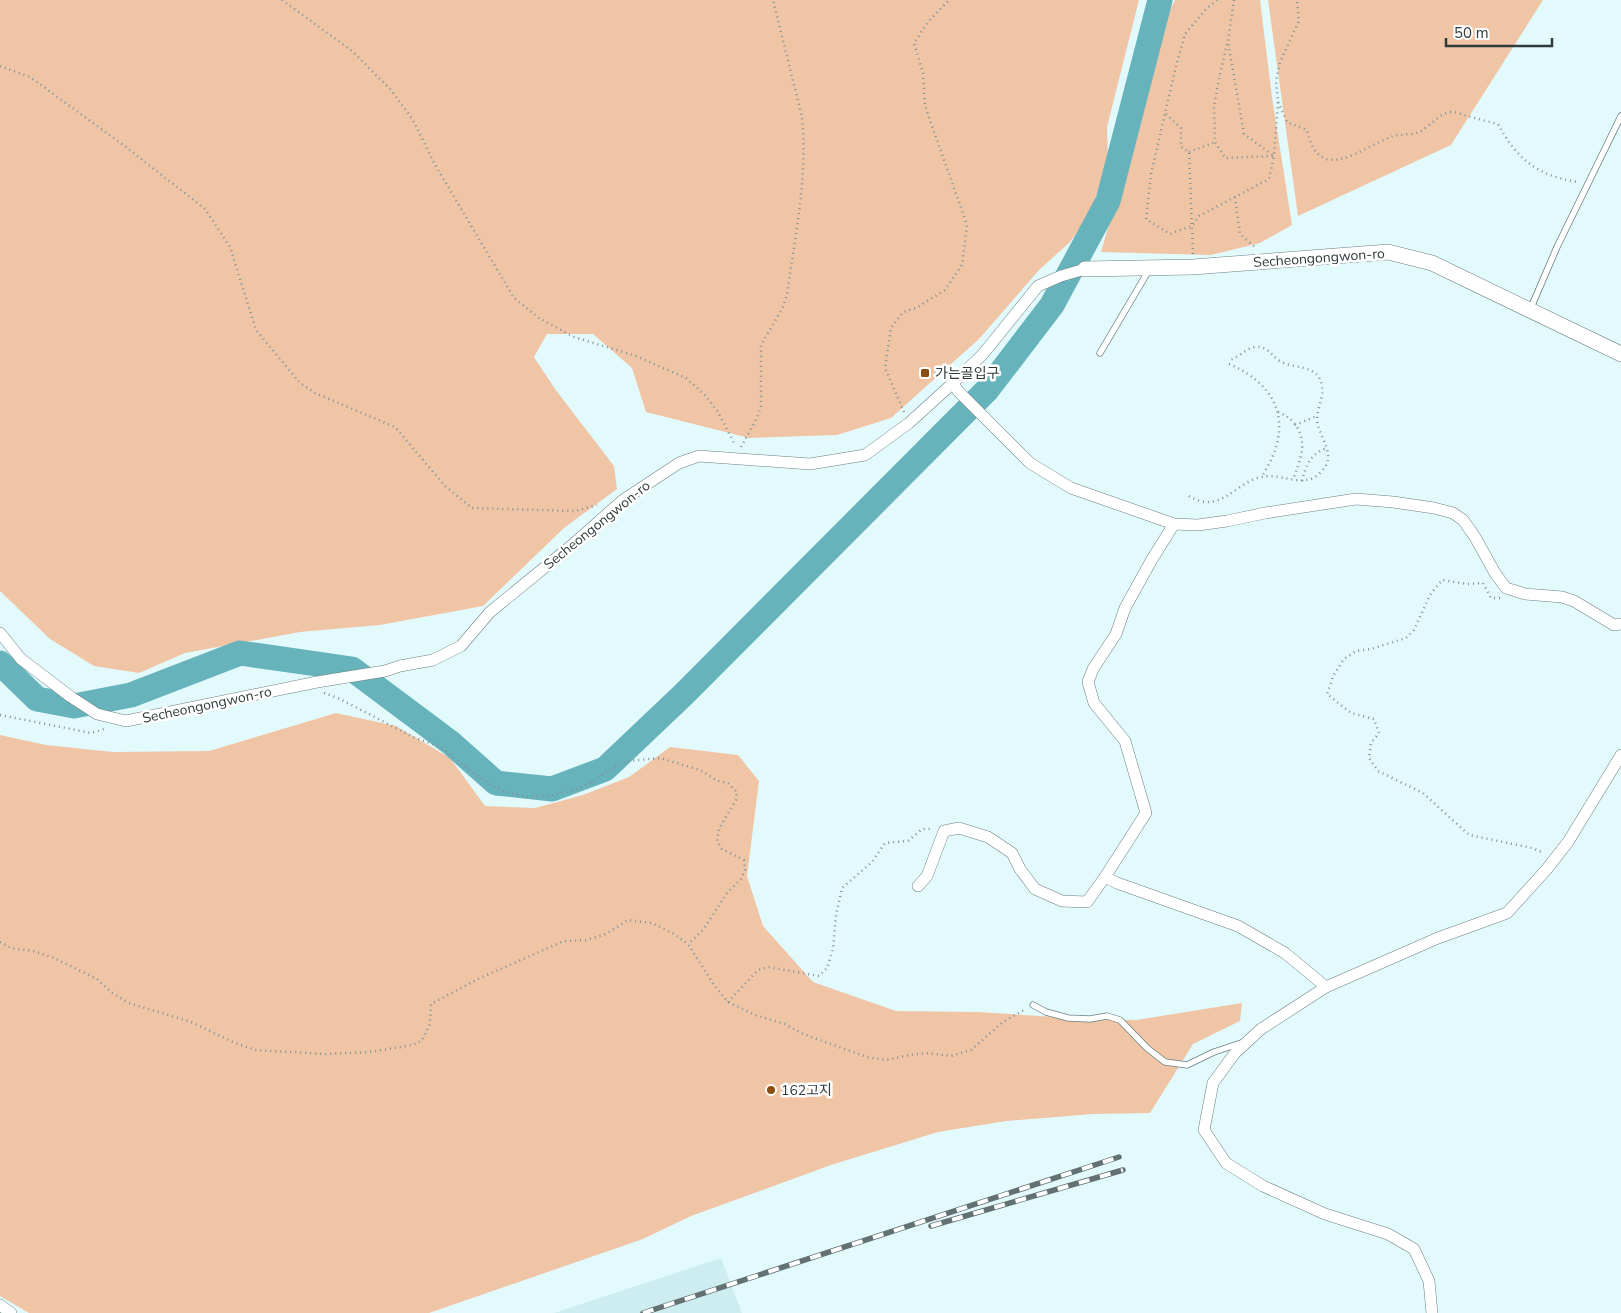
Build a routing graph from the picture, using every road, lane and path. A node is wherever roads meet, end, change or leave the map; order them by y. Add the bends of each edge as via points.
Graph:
1 (282, 0) edge
2 (773, 0) edge
3 (949, 0) edge
4 (1217, 0) edge
5 (1234, 0) edge
6 (1297, 0) edge
7 (1228, 42) junction
8 (0, 66) edge
9 (1278, 102) junction
10 (1166, 114) junction
11 (1621, 116) edge
12 (1215, 142) junction
13 (1189, 152) junction
14 (1274, 156) junction
15 (1590, 181) junction
16 (1235, 197) junction
17 (1192, 226) junction
18 (1193, 255) dead end
19 (1268, 262) junction
20 (1150, 268) junction
21 (1085, 269) joint
22 (1530, 310) junction
23 (1100, 353) dead end
24 (1621, 354) edge
25 (1228, 360) dead end
26 (1229, 364) dead end
27 (956, 387) junction
28 (1278, 412) junction
29 (1317, 416) junction
30 (909, 423) junction
31 (1295, 425) junction
32 (1327, 448) junction
33 (735, 457) junction
34 (1262, 477) junction
35 (1293, 480) junction
36 (1302, 481) junction
37 (1189, 496) dead end
38 (623, 500) junction
39 (1174, 524) junction
40 (1512, 590) junction
41 (1621, 624) edge
42 (0, 633) edge
43 (302, 685) junction
44 (0, 715) edge
45 (126, 721) junction
46 (1621, 755) edge
47 (944, 831) junction
48 (1554, 860) junction
49 (1105, 878) junction
50 (918, 886) dead end
51 (0, 942) edge
52 (688, 944) junction
53 (1326, 987) junction
54 (728, 1002) junction
55 (1033, 1004) joint
56 (1248, 1041) junction
57 (0, 1305) edge
58 (12, 1313) edge
59 (1432, 1313) edge

1 - 33 path via 352,51 391,90 413,120 438,171 514,298 538,318 574,337 636,356 686,378 718,412 733,441
2 - 33 path via 802,116 801,195 785,304 761,345 761,406
3 - 30 path via 914,43 923,73 925,106 967,225 962,265 945,290 903,312 891,328 885,368
4 - 10 path via 1185,34
5 - 7 path
6 - 9 path via 1299,22 1280,62 1276,82
7 - 12 path via 1214,106
7 - 14 path via 1244,134
8 - 38 path via 30,77 205,209 230,247 256,330 300,383 314,394 395,427 445,486 472,508 574,511
9 - 14 path
9 - 15 path via 1287,122 1307,130 1309,141 1325,159 1334,161 1392,137 1419,132 1453,112 1498,124 1509,144 1545,174 1576,182
10 - 13 path via 1181,128 1181,147
10 - 17 path via 1151,174 1146,218 1170,234
11 - 15 lane
12 - 13 path
12 - 14 path via 1225,158
13 - 17 path
14 - 16 path via 1269,179
15 - 22 lane
16 - 17 path via 1199,216
16 - 19 path via 1240,234 1262,251
17 - 18 path
19 - 20 street, Secheongongwon-ro
19 - 22 street, Secheongongwon-ro via 1388,252 1432,264
20 - 21 street, Secheongongwon-ro
20 - 23 lane
21 - 27 street, Secheongongwon-ro via 1038,286
22 - 24 street, Secheongongwon-ro
25 - 29 path via 1254,347 1271,351 1285,363 1312,371 1322,387
26 - 28 path via 1262,384
27 - 30 street, Secheongongwon-ro
27 - 39 street via 1030,463 1071,488
28 - 31 path
28 - 34 path via 1274,452
29 - 31 path
29 - 32 path
30 - 33 street, Secheongongwon-ro via 865,455 810,464
31 - 35 path via 1304,442
32 - 36 path via 1311,456
32 - 36 path via 1324,470
33 - 38 street, Secheongongwon-ro via 699,456 679,463
34 - 35 path via 1268,475
34 - 37 path via 1249,481 1225,498 1208,501
35 - 36 path
38 - 43 street, Secheongongwon-ro via 490,612 462,646 433,660 385,672
39 - 40 street via 1198,525 1356,500 1434,508 1463,520 1495,573 1506,588
39 - 49 street via 1125,608 1116,634 1088,682 1094,703 1125,741 1146,813
40 - 41 street via 1562,597 1614,625
40 - 48 path via 1502,598 1491,598 1483,583 1442,580 1430,595 1414,630 1406,638 1356,651 1344,659 1327,694 1352,713 1374,719 1379,733 1370,743 1369,758 1378,771 1422,793 1469,835 1532,848
42 - 45 street, Secheongongwon-ro via 21,660 71,697 97,714
43 - 45 street, Secheongongwon-ro
43 - 52 path via 338,698 413,737 441,747 490,785 527,797 572,791 628,761 660,758 700,770 728,783 737,792 736,800 719,829 717,841 722,849 744,860 746,870 703,930
44 - 45 path via 91,734
46 - 48 street
47 - 49 street via 959,828 988,837 1012,853 1035,889 1062,901 1087,902
47 - 50 street via 927,876
47 - 54 path via 922,829 908,841 885,843 872,862 842,888 833,949 827,968 819,976 768,967 758,970
48 - 53 street via 1507,913 1438,938
49 - 53 street via 1238,926 1285,953
51 - 52 path via 11,948 54,958 97,979 129,1002 191,1022 240,1045 255,1050 325,1054 370,1052 413,1045 422,1040 430,1024 431,1004 564,941 586,940 606,934 628,920 652,923
52 - 54 path
53 - 56 street
54 - 55 path via 845,1051 886,1060 928,1053 951,1056 971,1050 1003,1022
55 - 56 lane via 1046,1012 1068,1018 1107,1016 1120,1020 1165,1062 1187,1065
56 - 59 street via 1235,1053 1213,1084 1207,1110 1204,1130 1226,1163 1263,1186 1325,1214 1388,1234 1414,1249 1429,1281
57 - 58 street

